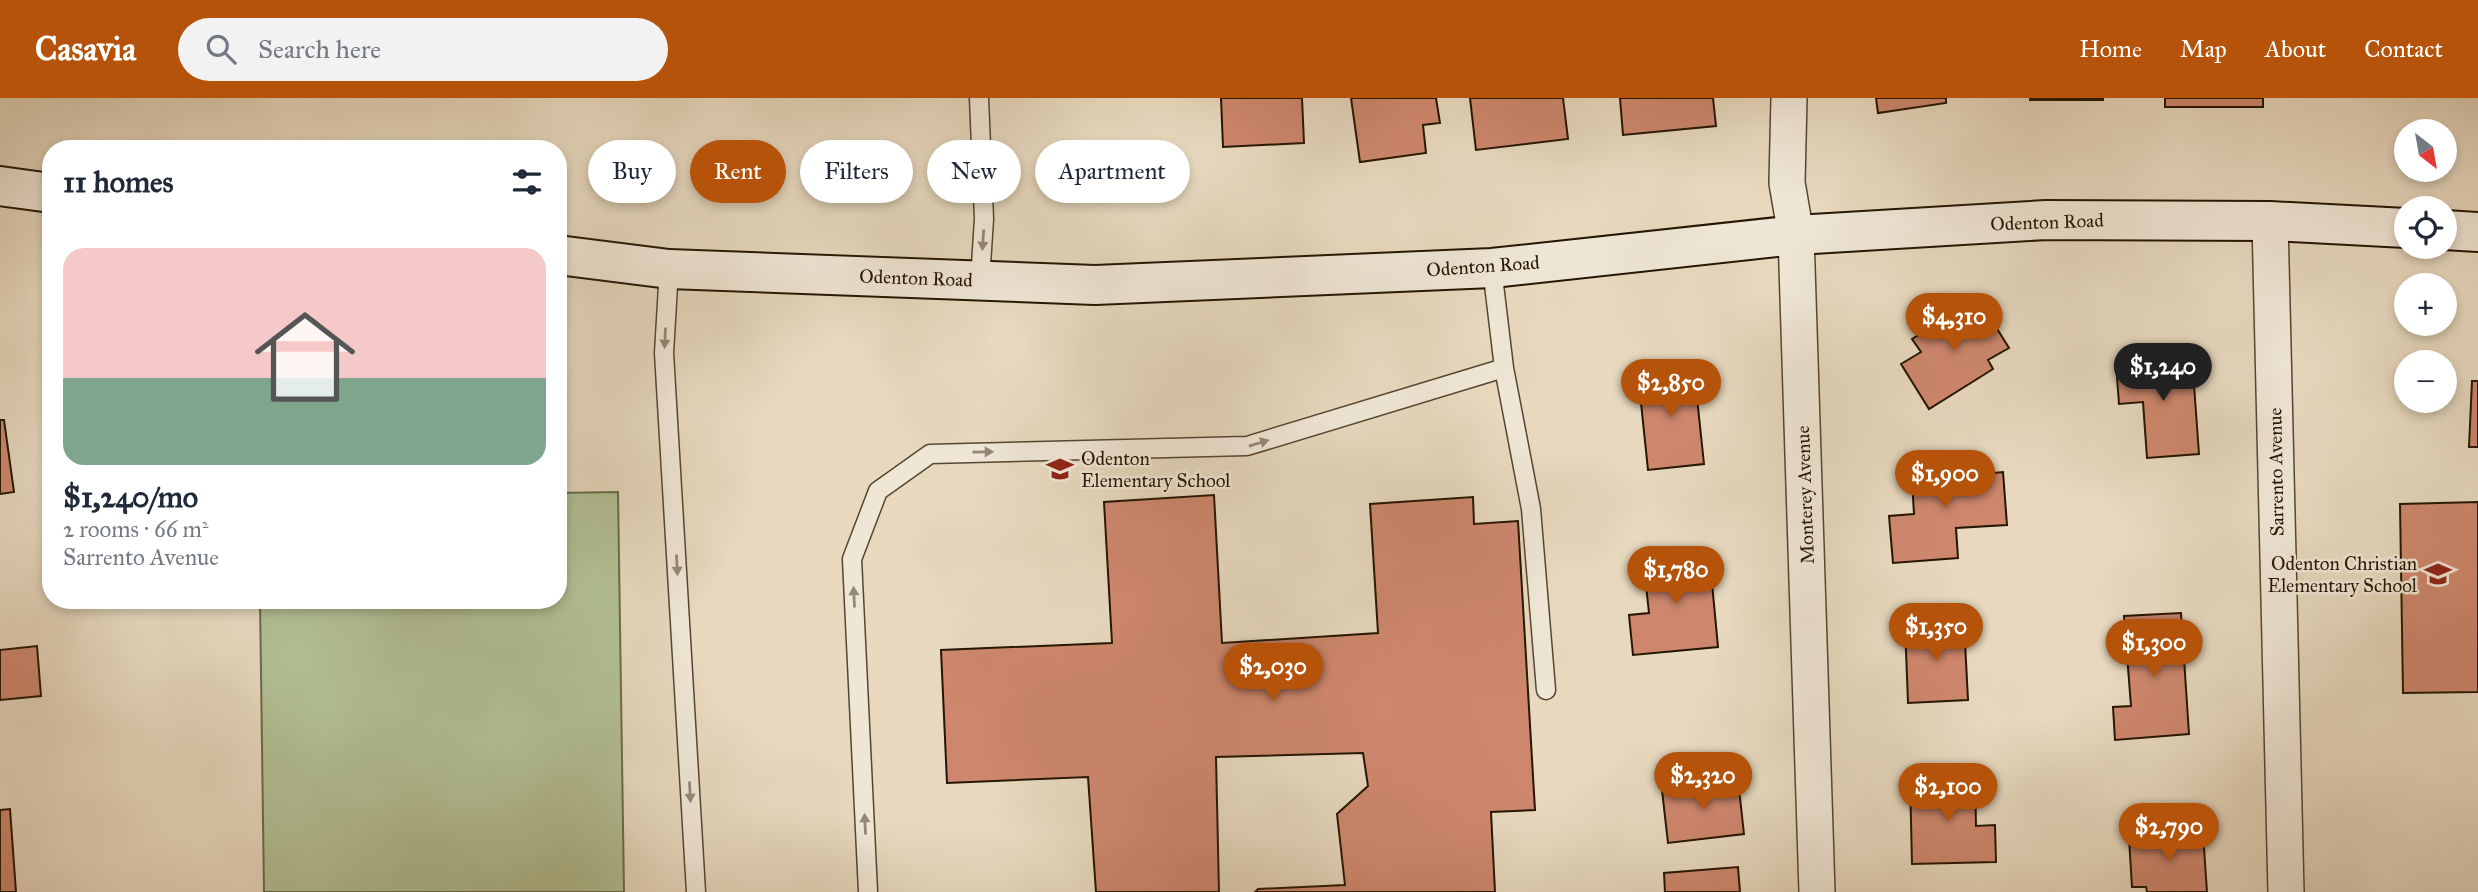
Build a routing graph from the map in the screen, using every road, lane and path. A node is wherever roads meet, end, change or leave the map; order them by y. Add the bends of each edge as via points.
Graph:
1 (979, 98) edge
2 (1789, 98) edge
3 (0, 186) edge
4 (42, 191) edge
5 (2270, 221) junction
6 (2394, 227) edge
7 (2457, 231) edge
8 (2478, 232) edge
9 (1797, 235) junction
10 (567, 256) edge
11 (1492, 268) junction
12 (668, 270) junction
13 (980, 280) junction
14 (1504, 368) junction
15 (1546, 690) dead end
16 (696, 892) edge
17 (868, 892) edge
18 (1817, 892) edge
19 (2286, 892) edge

1 -> 13 lane via 984,219
2 - 9 street, Monterey Avenue via 1787,183
3 - 4 street
5 - 6 street, Odenton Road
5 - 9 street, Odenton Road via 2046,220
5 - 19 street, Sarrento Avenue
7 - 8 street
9 - 11 street, Odenton Road
9 - 18 street, Monterey Avenue
10 - 12 street, Odenton Road
11 - 13 street, Odenton Road via 1095,285
11 - 14 lane
12 - 13 street, Odenton Road
12 -> 16 lane via 664,353
14 - 15 lane via 1531,509
17 -> 14 lane via 852,559 878,491 930,454 1247,446

